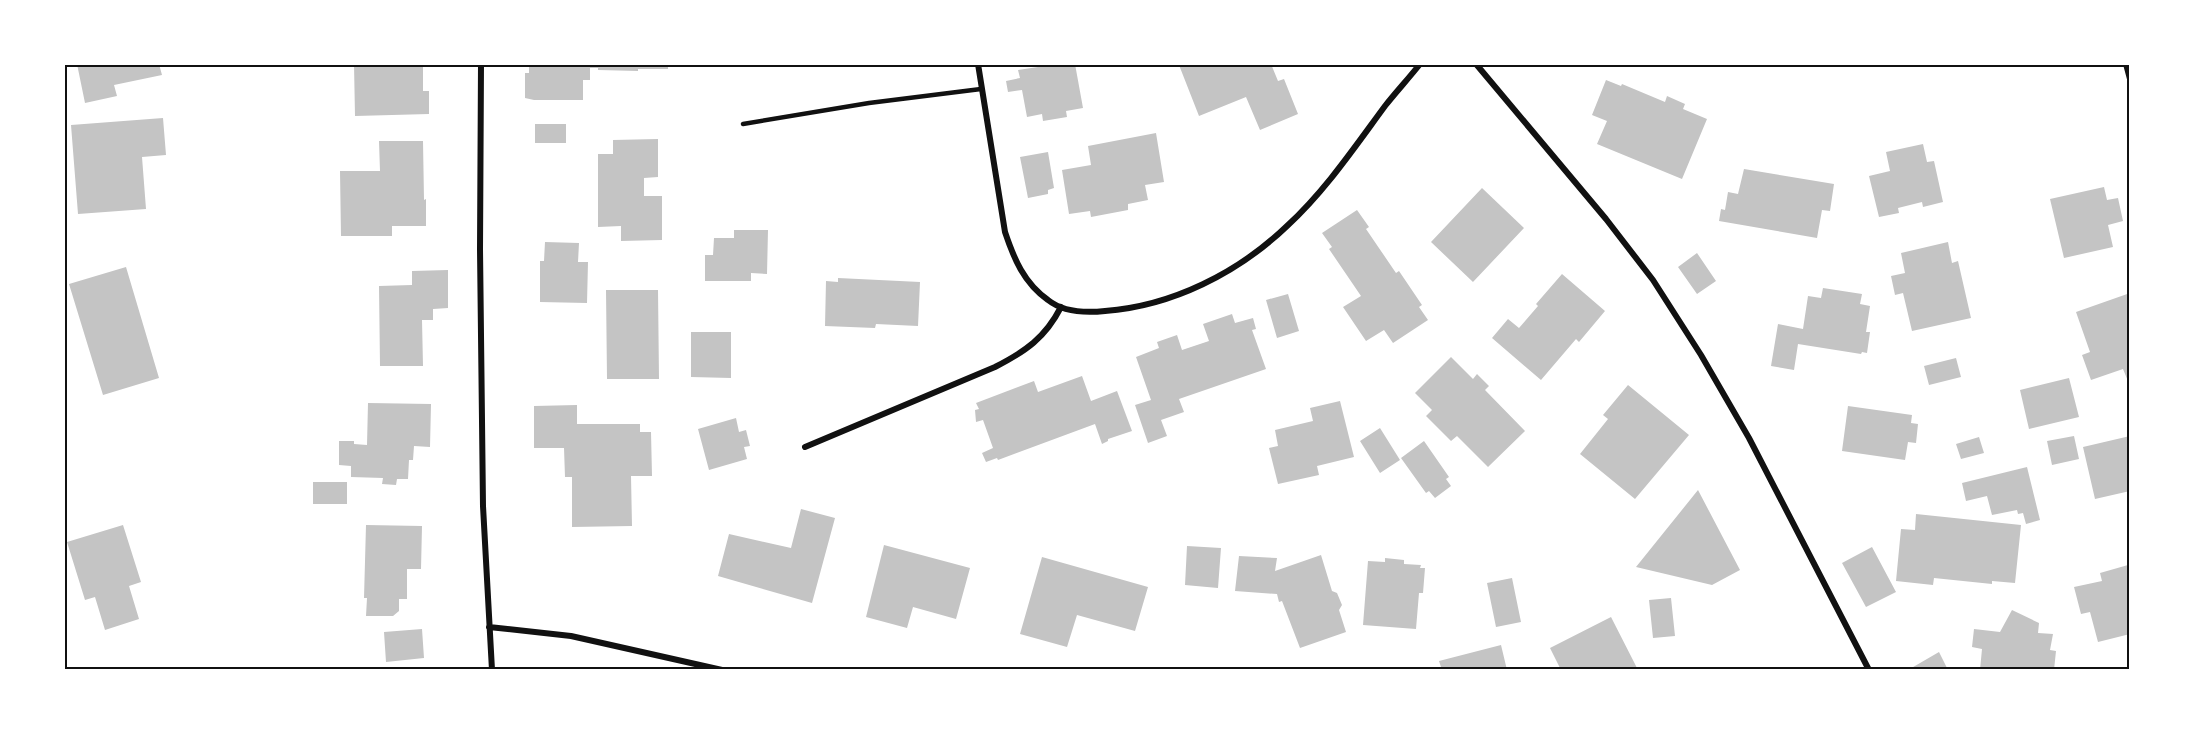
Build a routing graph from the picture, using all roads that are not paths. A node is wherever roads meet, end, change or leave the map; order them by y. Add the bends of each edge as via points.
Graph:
1 (481, 64) edge
2 (978, 64) edge
3 (1420, 64) edge
4 (1476, 64) edge
5 (2126, 64) edge
6 (2130, 79) edge
7 (981, 88) junction
8 (743, 124) dead end
9 (1061, 306) junction
10 (805, 447) dead end
11 (489, 627) junction
12 (492, 669) edge
13 (722, 669) edge
14 (1869, 669) edge

1 - 11 street via 483,506
2 - 7 street
3 - 9 street via 1321,190 1287,227 1248,258 1206,283 1157,303 1092,312
4 - 14 street via 1653,280 1723,391
5 - 6 street
7 - 8 lane
7 - 9 street via 1005,232 1013,256 1035,289
9 - 10 street via 1039,339 1024,352
11 - 12 street
11 - 13 street via 571,636

